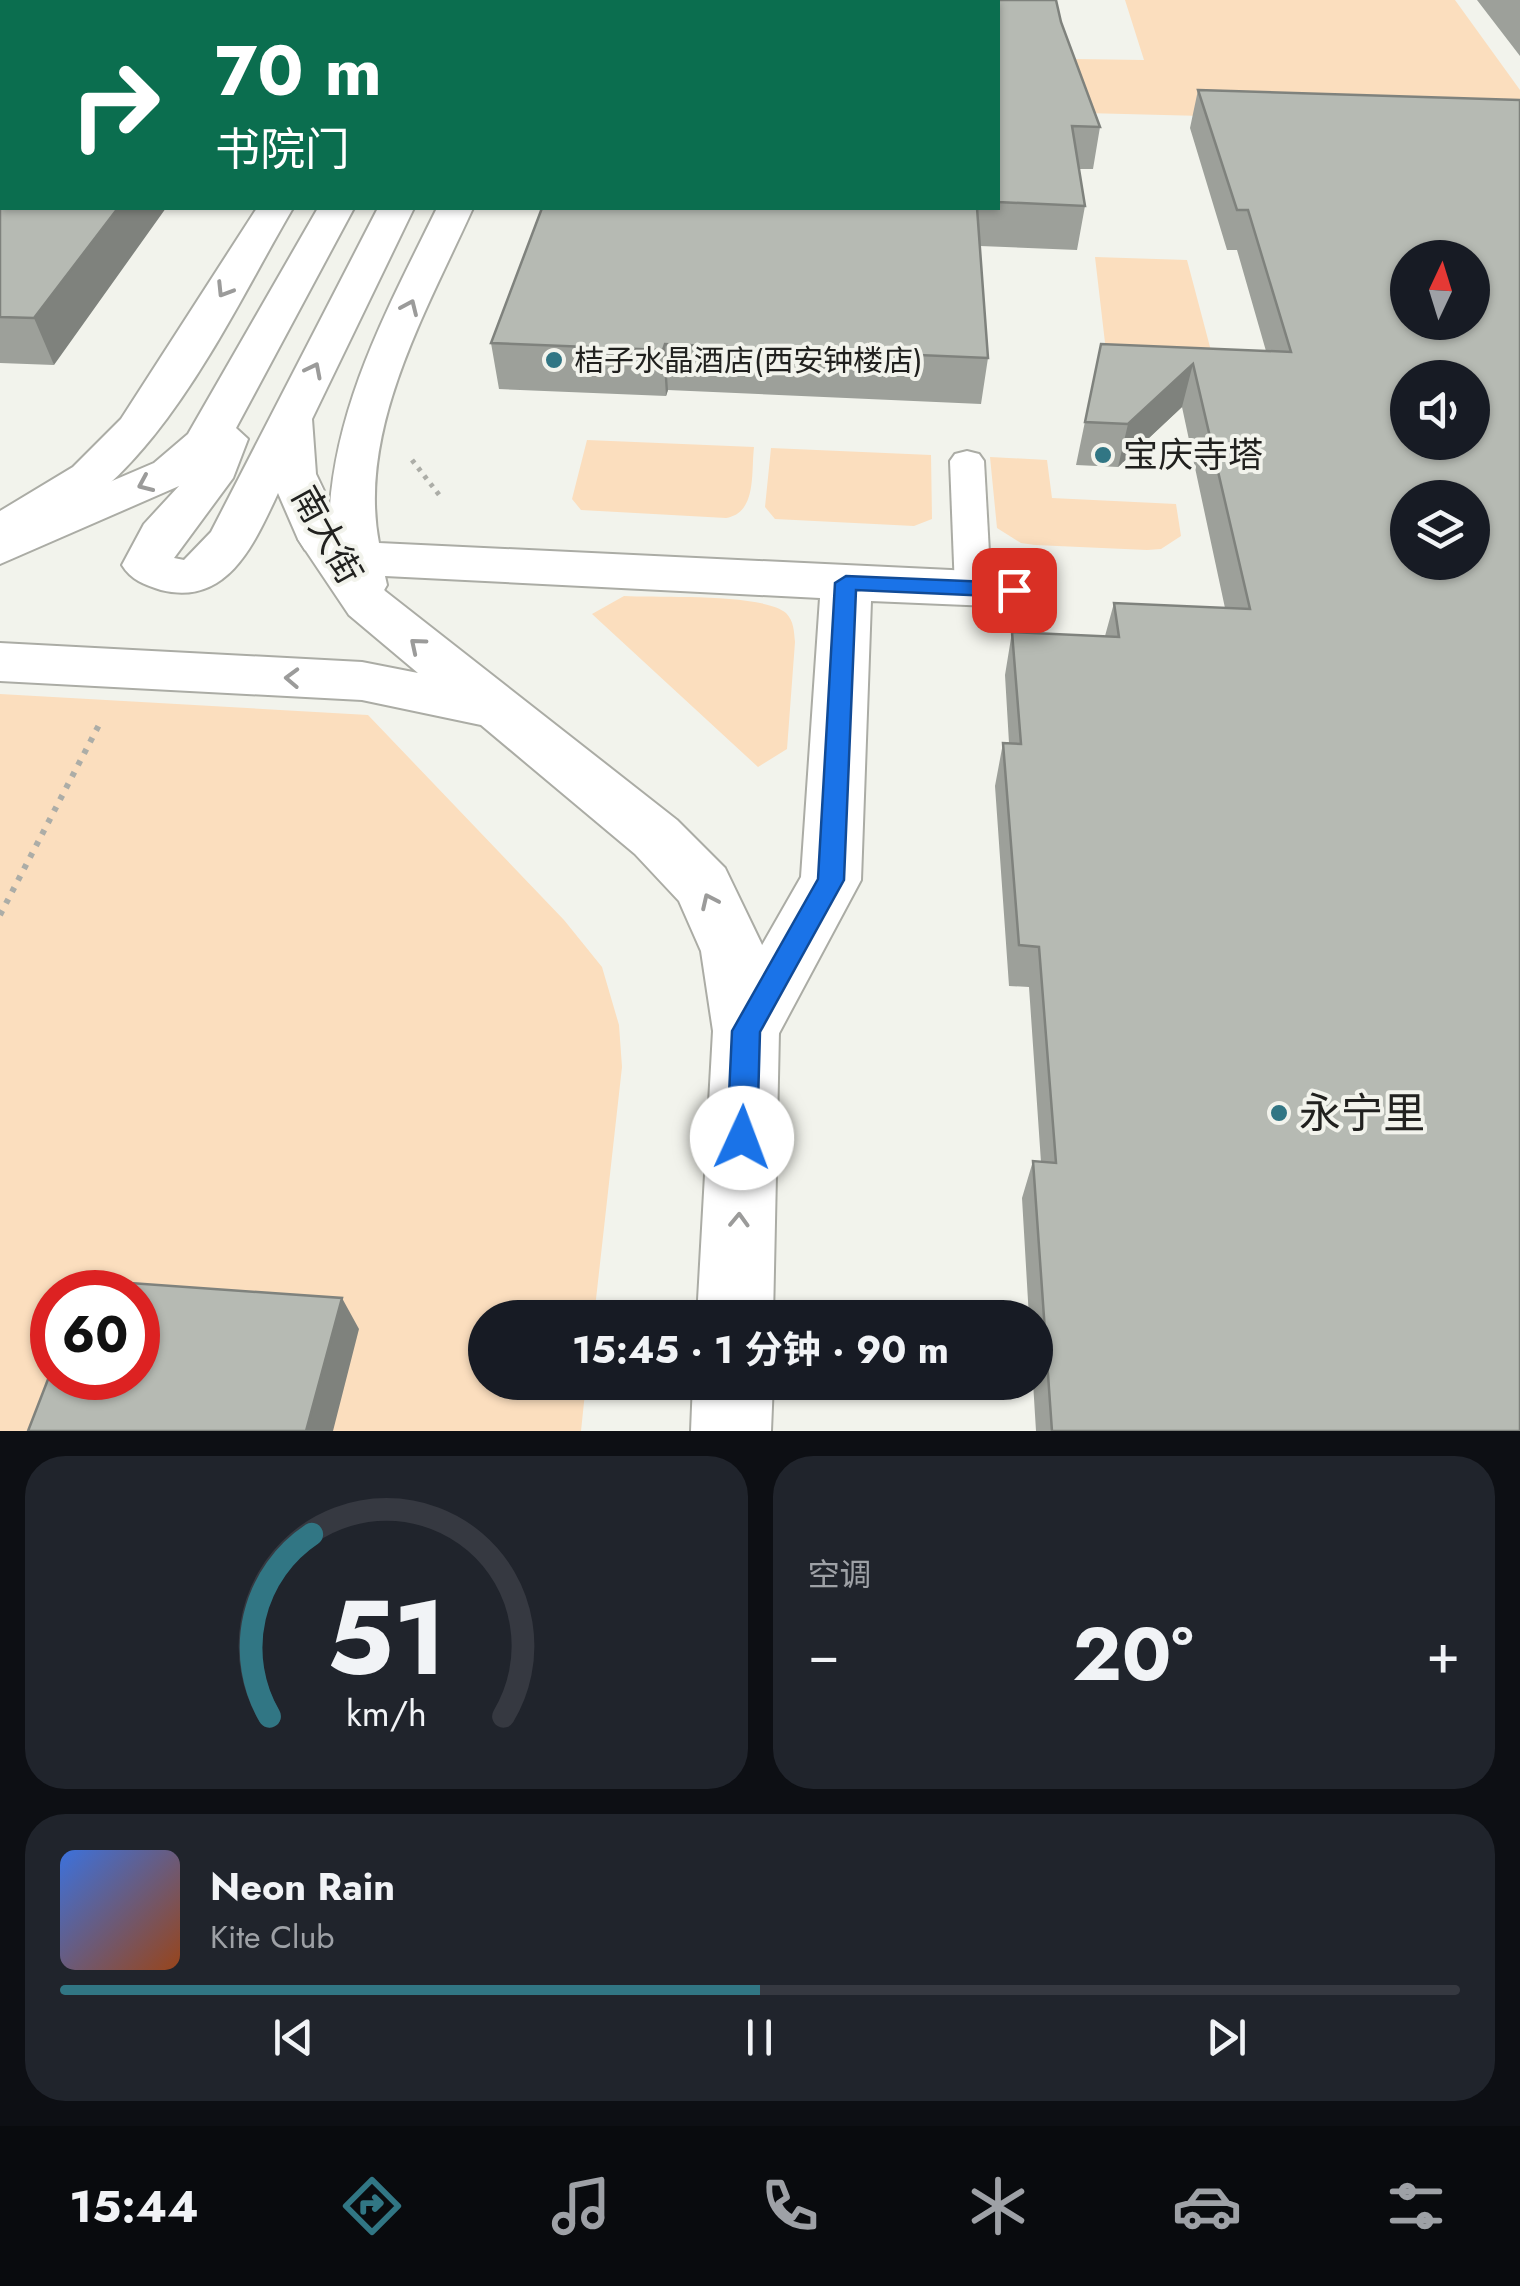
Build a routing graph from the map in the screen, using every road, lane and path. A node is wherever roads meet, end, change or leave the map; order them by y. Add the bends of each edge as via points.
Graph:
1 (274, 210) edge
2 (335, 210) edge
3 (395, 210) edge
4 (454, 210) edge
5 (234, 392) junction
6 (290, 419) junction
7 (406, 453) dead end
8 (966, 461) dead end
9 (440, 496) dead end
10 (0, 531) edge
11 (0, 548) edge
12 (349, 567) junction
13 (846, 583) junction
14 (993, 590) joint
15 (0, 662) edge
16 (128, 671) junction
17 (492, 708) junction
18 (0, 915) edge
19 (746, 1031) junction
20 (736, 1300) edge
21 (732, 1400) edge
22 (731, 1431) edge

1 -> 10 main road via 148,413 114,456 76,487
2 - 5 main road
6 -> 3 main road, 南大街
12 -> 4 main road via 363,421
5 - 6 main road via 223,456 202,496 150,550 147,565 160,573 193,575 223,557
5 -> 11 main road via 206,442 170,474
6 - 12 main road, 南大街 via 293,474
7 - 9 path
8 - 14 lane
12 - 13 main road
17 -> 12 main road, 南大街
13 - 14 main road
13 - 19 main road via 831,880
15 - 16 main road
17 -> 16 main road via 362,681
16 - 18 path
19 -> 17 main road, 南大街 via 733,951 702,886 656,837
20 -> 19 main road, 南大街
21 - 22 main road

